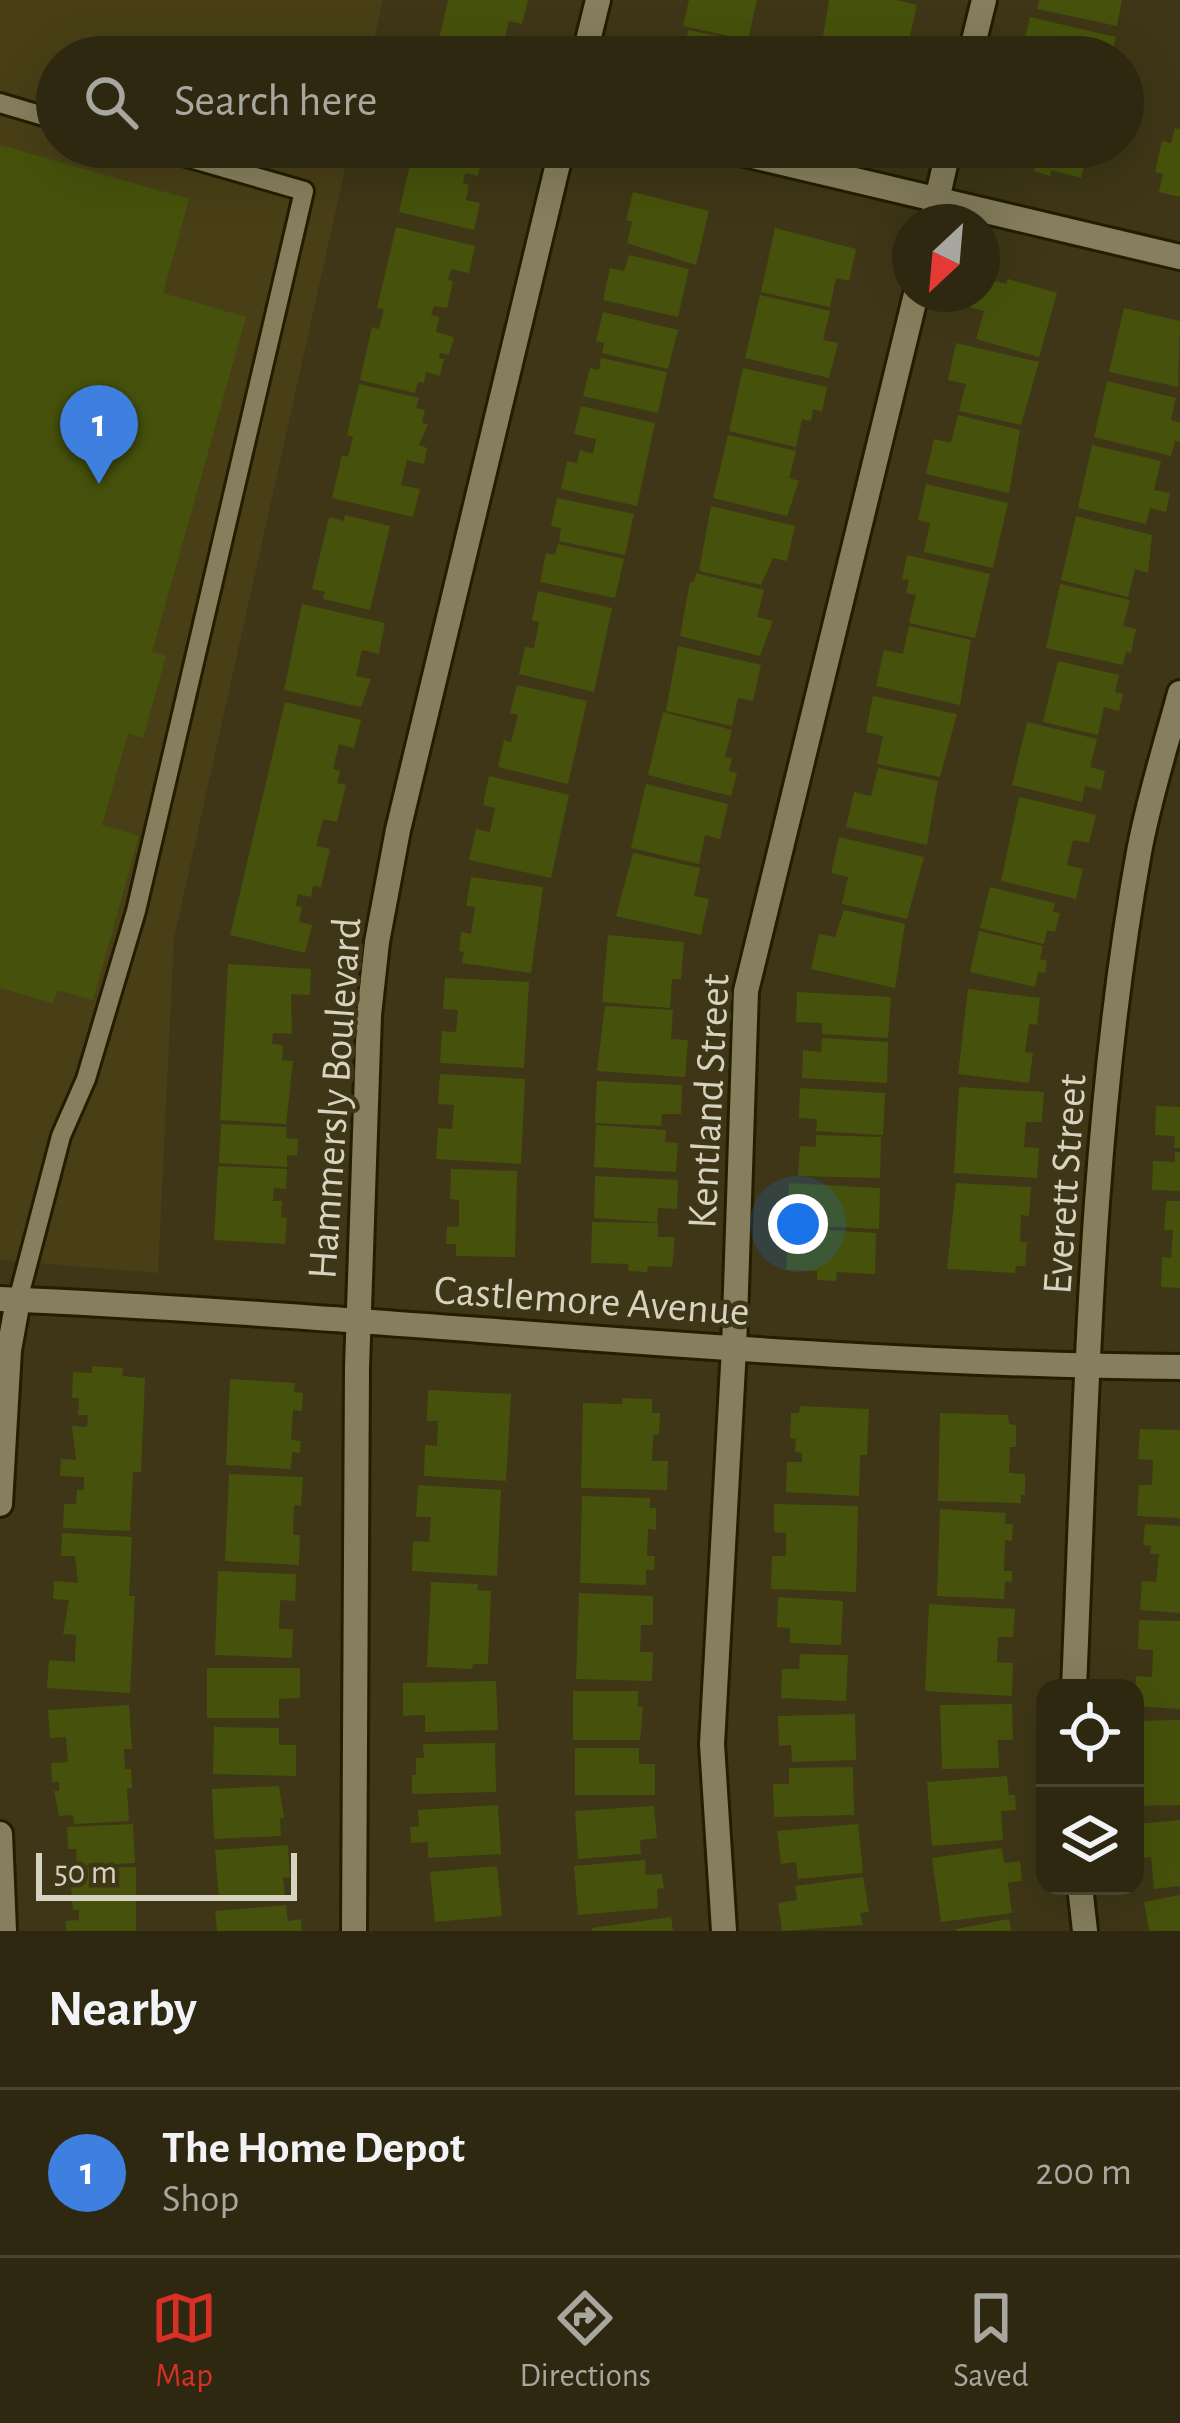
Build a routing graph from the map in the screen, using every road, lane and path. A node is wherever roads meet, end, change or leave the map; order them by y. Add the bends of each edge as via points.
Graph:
1 (598, 0) edge
2 (984, 0) edge
3 (589, 36) edge
4 (975, 36) edge
5 (0, 103) edge
6 (36, 114) edge
7 (225, 168) edge
8 (557, 168) edge
9 (788, 168) edge
10 (944, 168) edge
11 (913, 204) edge
12 (935, 204) edge
13 (1000, 223) edge
14 (1180, 257) edge
15 (912, 312) edge
16 (1180, 693) edge
17 (9, 1299) edge
18 (358, 1322) junction
19 (734, 1348) junction
20 (1088, 1366) junction
21 (1180, 1366) edge
22 (0, 1504) edge
23 (1074, 1679) edge
24 (0, 1834) edge
25 (1081, 1895) edge
26 (4, 1931) edge
27 (354, 1931) edge
28 (724, 1931) edge
29 (1085, 1931) edge

1 - 3 street
2 - 4 street
5 - 6 lane
7 - 17 lane via 304,191 136,911
8 - 18 street, Hammersly Boulevard via 376,942
9 - 11 street
10 - 12 street
13 - 14 street
15 - 19 street, Kentland Street via 746,991
16 - 20 street, Everett Street via 1139,850 1109,1073
17 - 18 street, Castlemore Avenue
17 - 22 street
18 - 19 street, Castlemore Avenue
18 - 27 street, Hammersly Boulevard
19 - 20 street, Castlemore Avenue
19 - 28 street, Kentland Street via 712,1744
20 - 21 street, Castlemore Avenue
20 - 23 street, Everett Street
24 - 26 street
25 - 29 street

